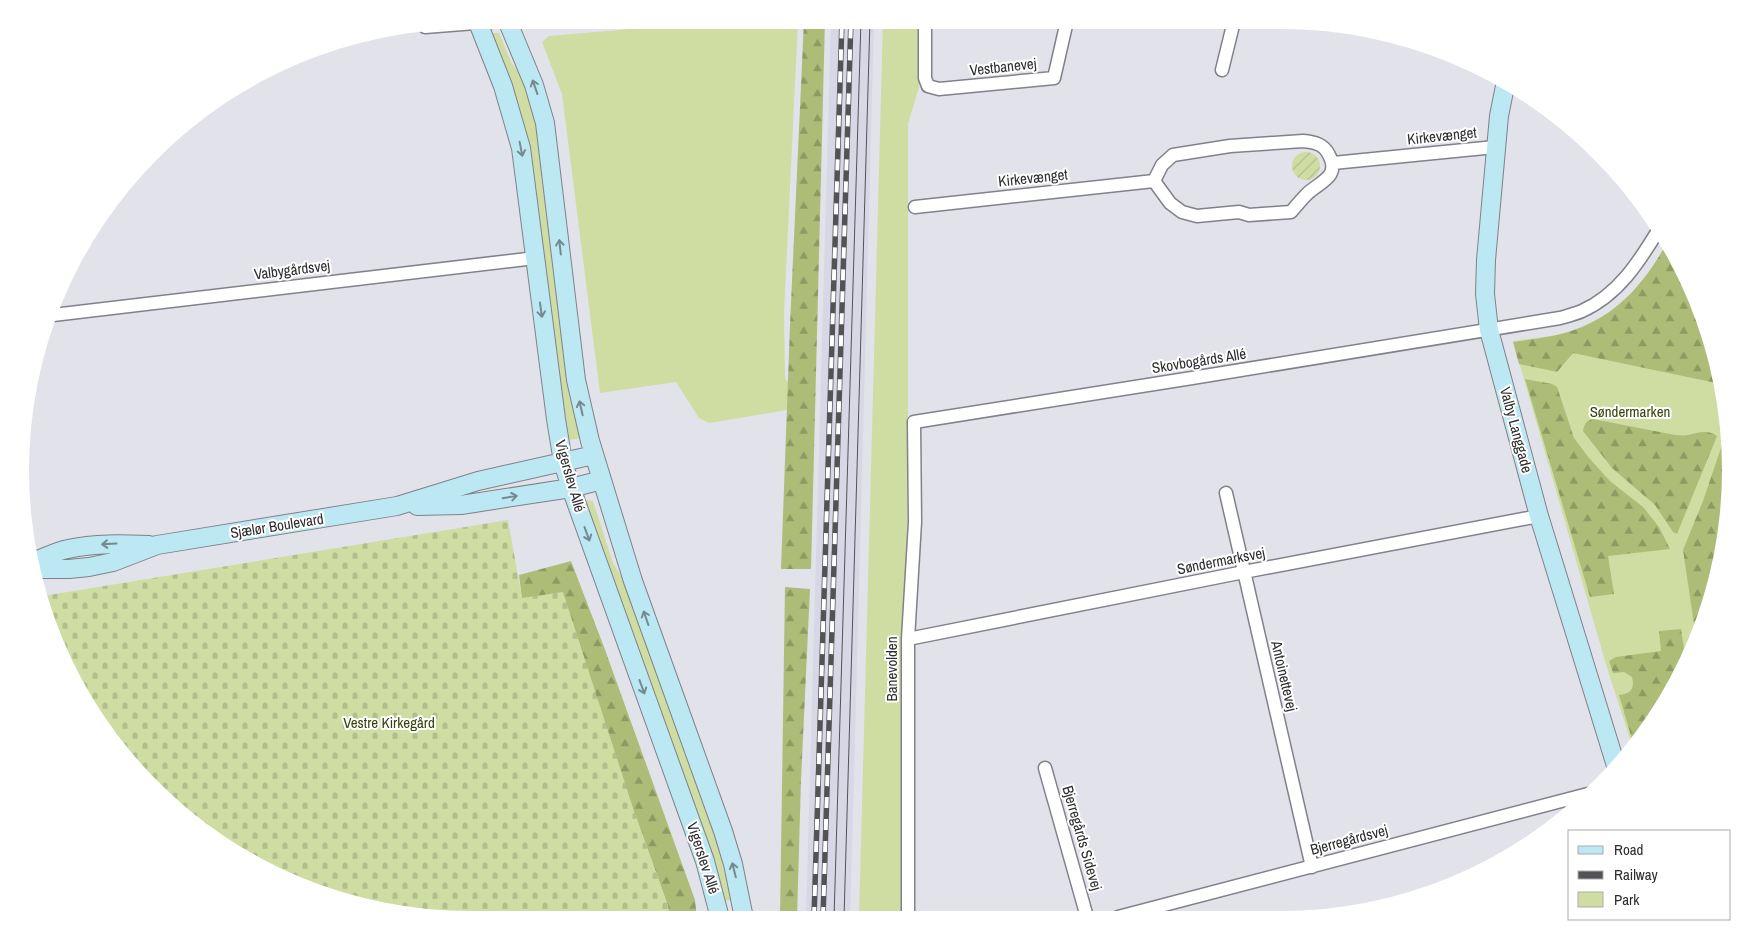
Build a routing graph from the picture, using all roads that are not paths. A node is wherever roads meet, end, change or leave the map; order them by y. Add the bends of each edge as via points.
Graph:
1 (481, 29) edge
2 (512, 29) edge
3 (925, 29) edge
4 (1065, 29) edge
5 (1232, 29) edge
6 (1222, 70) dead end
7 (1504, 89) edge
8 (1496, 147) junction
9 (1333, 163) junction
10 (1154, 181) junction
11 (915, 207) dead end
12 (1655, 236) edge
13 (534, 258) junction
14 (57, 316) edge
15 (1489, 330) junction
16 (914, 422) joint
17 (594, 455) junction
18 (563, 462) junction
19 (602, 480) junction
20 (570, 488) junction
21 (1226, 493) dead end
22 (397, 506) junction
23 (1539, 516) junction
24 (158, 545) junction
25 (38, 560) edge
26 (40, 569) edge
27 (1244, 572) junction
28 (908, 639) junction
29 (1614, 760) edge
30 (1044, 768) dead end
31 (1577, 797) edge
32 (1312, 867) junction
33 (718, 911) edge
34 (743, 911) edge
35 (908, 911) edge
36 (1085, 911) edge
37 (1141, 911) edge

1 -> 13 street, Vigerslev Allé via 517,132
17 -> 2 street, Vigerslev Allé via 576,380 545,124 532,78
3 - 4 street, Vestbanevej via 925,78 928,86 939,89 1054,78
5 - 6 street
7 - 8 street, Valby Langgade
8 - 9 street, Kirkevænget
8 - 15 street, Valby Langgade via 1485,294
9 - 10 street via 1325,148 1311,142 1230,146 1173,155 1162,165
9 - 10 street via 1327,180 1307,194 1291,212 1197,216 1182,212 1170,203
10 - 11 street, Kirkevænget
12 - 15 street, Skovbogårds Allé via 1621,284 1582,311
13 - 14 street, Valbygårdsvej
13 -> 18 street, Vigerslev Allé
15 - 16 street, Skovbogårds Allé
15 - 23 street, Valby Langgade
16 - 28 street, Banevolden via 915,522
17 - 18 street, Sjælør Boulevard
17 - 19 street, Vigerslev Allé
18 - 20 street, Vigerslev Allé
18 - 22 street, Sjælør Boulevard via 478,481
19 - 20 street, Sjælør Boulevard
34 -> 19 street, Vigerslev Allé via 723,832 652,637
22 -> 20 street, Sjælør Boulevard via 461,505
20 -> 33 street, Vigerslev Allé via 705,861
21 - 27 street, Antoinettevej
22 - 24 street, Sjælør Boulevard
23 - 27 street, Søndermarksvej
23 - 29 street, Valby Langgade
24 -> 25 street, Sjælør Boulevard via 112,543 86,546 66,549
24 - 26 street, Sjælør Boulevard via 90,567
27 - 28 street, Søndermarksvej
27 - 32 street, Antoinettevej
28 - 35 street, Banevolden
30 - 36 street, Bjerregårds Sidevej
31 - 32 street, Bjerregårdsvej
32 - 37 street, Bjerregårdsvej

